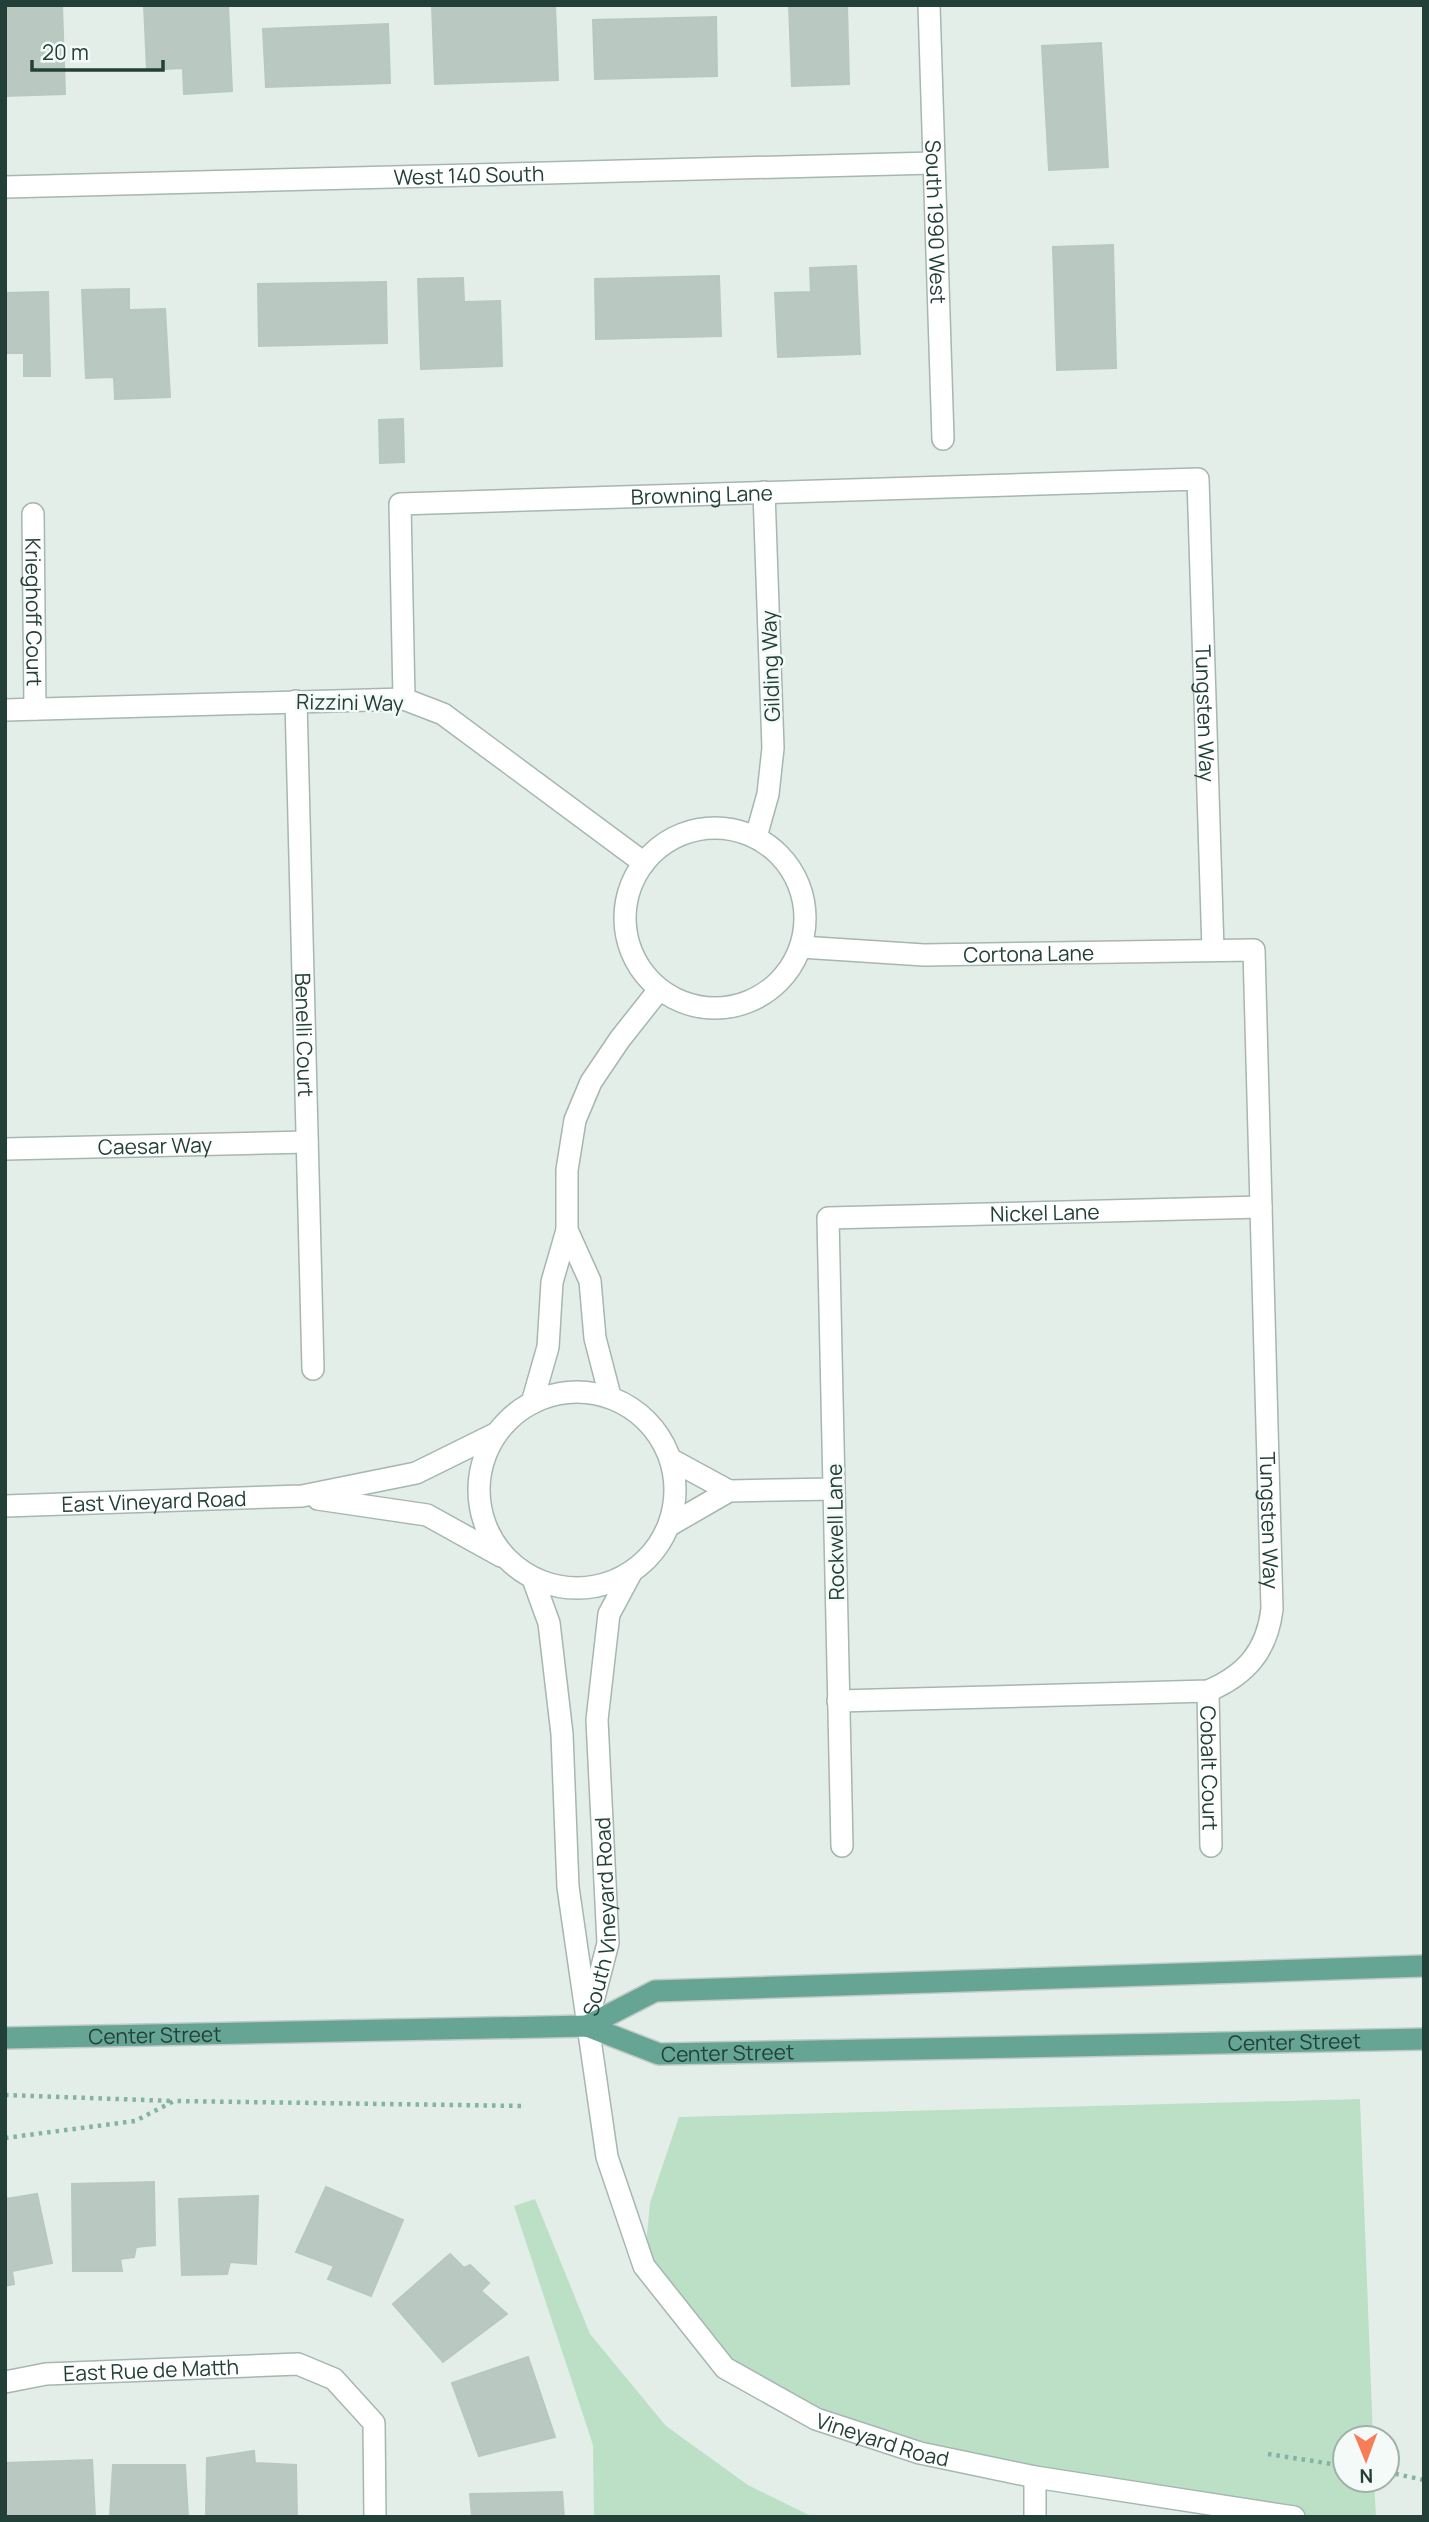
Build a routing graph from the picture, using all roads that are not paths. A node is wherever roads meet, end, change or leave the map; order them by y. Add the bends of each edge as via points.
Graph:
1 (929, 5) edge
2 (933, 163) junction
3 (5, 187) edge
4 (943, 439) dead end
5 (1198, 479) joint
6 (764, 492) junction
7 (33, 514) dead end
8 (404, 699) junction
9 (296, 701) junction
10 (35, 709) junction
11 (5, 710) edge
12 (756, 837) junction
13 (644, 863) junction
14 (801, 947) junction
15 (1213, 950) junction
16 (1254, 950) joint
17 (658, 991) junction
18 (307, 1142) junction
19 (5, 1149) edge
20 (1261, 1207) junction
21 (828, 1218) joint
22 (567, 1230) junction
23 (313, 1369) dead end
24 (610, 1396) junction
25 (532, 1403) junction
26 (495, 1434) junction
27 (672, 1460) junction
28 (834, 1489) junction
29 (729, 1491) junction
30 (302, 1496) junction
31 (5, 1506) edge
32 (670, 1525) junction
33 (506, 1559) junction
34 (631, 1573) junction
35 (533, 1579) junction
36 (1208, 1691) junction
37 (838, 1702) junction
38 (842, 1846) dead end
39 (1211, 1846) dead end
40 (1424, 1966) edge
41 (587, 2026) junction
42 (5, 2039) edge
43 (1424, 2039) edge
44 (5, 2382) edge
45 (1035, 2477) junction
46 (375, 2517) edge
47 (1035, 2517) edge
48 (1294, 2517) edge

1 - 2 street, South 1990 West
2 - 3 street, West 140 South
2 - 4 street, South 1990 West
5 - 6 street, Browning Lane
5 - 15 street, Tungsten Way
6 - 8 street, Browning Lane via 400,504
6 - 12 street, Gilding Way via 773,748 768,794
7 - 10 street, Krieghoff Court
8 - 9 street, Rizzini Way
8 - 13 street, Rizzini Way via 443,714
9 - 10 street, Rizzini Way
9 - 18 street, Benelli Court
10 - 11 street, Rizzini Way
12 - 13 street via 704,828 677,836
12 - 14 street via 778,853 795,874 804,900 806,927
13 - 17 street via 627,896 624,923 630,950
14 - 15 street, Cortona Lane via 924,955
14 - 17 street via 786,976 765,994 741,1005 713,1009
15 - 16 street, Cortona Lane
16 - 20 street, Tungsten Way
17 - 22 street via 591,1082 575,1120 567,1170
18 - 19 street, Caesar Way
18 - 23 street, Benelli Court
20 - 21 street, Nickel Lane
20 - 36 street, Tungsten Way via 1270,1628 1243,1672
21 - 28 street, Rockwell Lane
22 - 24 street via 590,1281 595,1338
22 - 25 street via 552,1282 548,1347
24 - 25 street via 579,1391 548,1395
24 - 27 street via 638,1412 660,1434
25 - 26 street via 518,1410
26 - 30 street, East Vineyard Road via 416,1473
26 - 33 street via 481,1465 478,1499 487,1532
27 - 29 street
27 - 32 street via 677,1494
28 - 29 street
28 - 37 street, Rockwell Lane
29 - 32 street
30 - 31 street, East Vineyard Road
30 - 33 street, East Vineyard Road via 427,1515
32 - 34 street via 654,1552
33 - 35 street
34 - 35 street via 600,1587 566,1588
34 - 41 street, South Vineyard Road via 609,1614 597,1720 608,1943
35 - 41 street, South Vineyard Road via 549,1623 561,1722 568,1887
36 - 37 street, Tungsten Way
36 - 39 street, Cobalt Court
37 - 38 street, Rockwell Lane
40 - 41 main road via 655,1991
41 - 42 main road, Center Street
41 - 43 main road, Center Street via 659,2054
41 - 45 street, Vineyard Road via 607,2157 644,2266 725,2368 816,2419 920,2453
44 - 46 street, East Rue de Matth via 46,2374 298,2364 334,2379 374,2423
45 - 47 street
45 - 48 street, Vineyard Road

